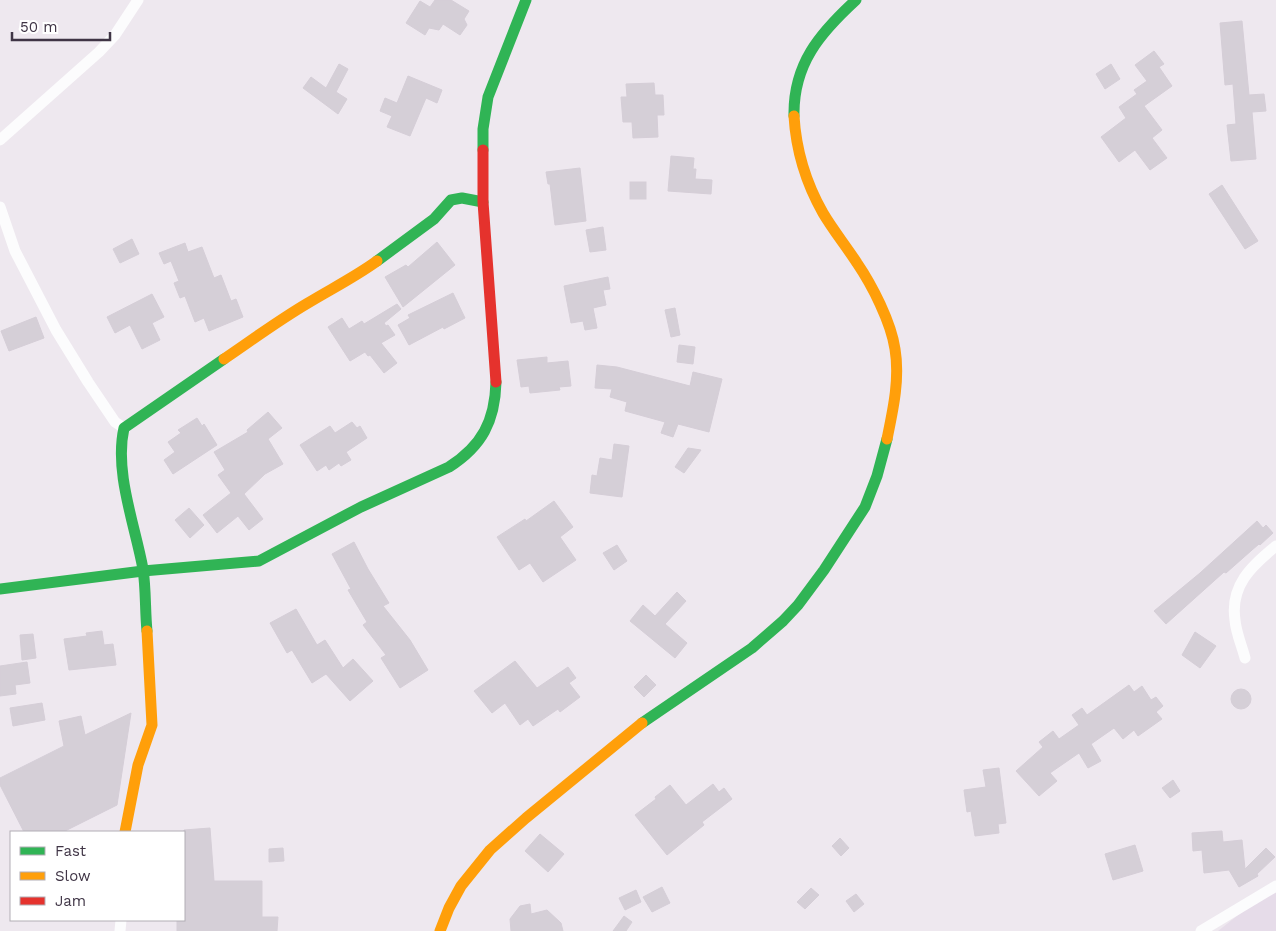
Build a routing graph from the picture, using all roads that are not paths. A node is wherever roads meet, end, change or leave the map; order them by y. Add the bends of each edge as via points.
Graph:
1 (138, 0) edge
2 (526, 0) edge
3 (856, 0) edge
4 (0, 140) edge
5 (483, 202) junction
6 (0, 207) edge
7 (124, 428) junction
8 (1276, 546) edge
9 (143, 571) junction
10 (0, 589) edge
11 (1245, 658) dead end
12 (125, 831) edge
13 (1276, 886) edge
14 (440, 931) edge
15 (1201, 931) edge

1 - 4 street via 100,52
2 - 5 street via 488,97 482,129
3 - 14 street via 817,42 800,70 794,94 794,135 809,185 831,227 861,268 886,319 895,347 898,370 892,412 883,459 871,494 811,590 783,622 644,722 501,837 472,869 448,910
5 - 7 street via 462,198 451,200 434,218 357,276 296,310
5 - 9 street via 496,384 486,430 471,452 449,467 361,507 259,560
6 - 7 street via 16,252 56,330 115,422
7 - 9 street via 122,452 126,489
8 - 11 street via 1240,582 1235,597 1235,620
9 - 10 street
9 - 12 street via 152,725 138,765
13 - 15 street

